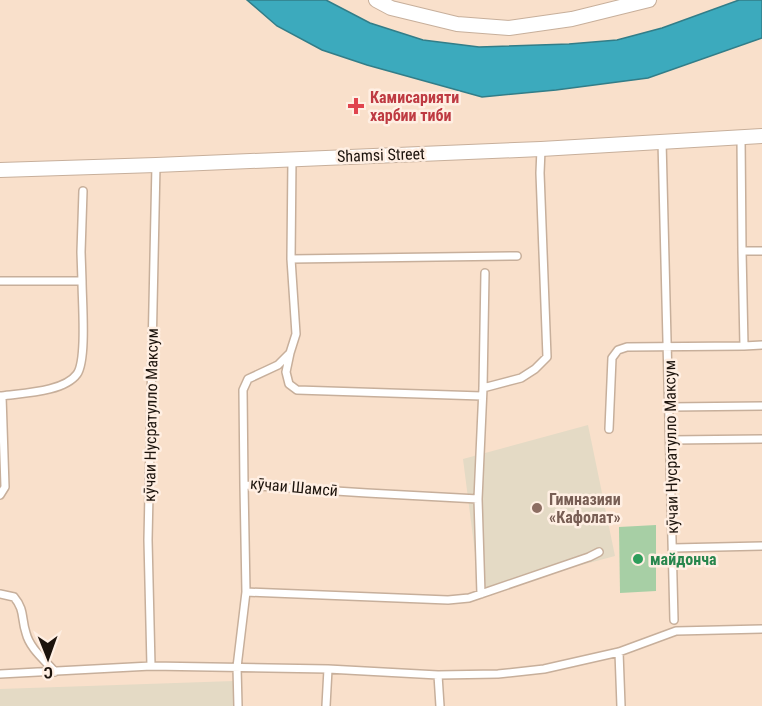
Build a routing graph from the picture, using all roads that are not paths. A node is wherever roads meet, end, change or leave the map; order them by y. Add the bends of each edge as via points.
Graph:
1 (376, 0) edge
2 (649, 0) edge
3 (762, 136) edge
4 (741, 137) junction
5 (662, 141) junction
6 (541, 148) junction
7 (292, 159) junction
8 (156, 165) junction
9 (0, 170) edge
10 (83, 191) dead end
11 (742, 251) junction
12 (762, 251) edge
13 (517, 256) dead end
14 (291, 259) junction
15 (485, 273) dead end
16 (0, 281) edge
17 (82, 281) junction
18 (762, 345) edge
19 (668, 346) junction
20 (744, 346) junction
21 (290, 353) junction
22 (482, 392) junction
23 (1, 396) edge
24 (762, 406) edge
25 (670, 407) junction
26 (609, 429) dead end
27 (671, 440) junction
28 (762, 440) edge
29 (244, 485) junction
30 (0, 495) edge
31 (478, 498) junction
32 (762, 546) edge
33 (673, 548) junction
34 (599, 552) dead end
35 (246, 592) junction
36 (0, 594) edge
37 (481, 594) junction
38 (674, 620) dead end
39 (762, 629) edge
40 (619, 652) junction
41 (151, 666) junction
42 (237, 667) junction
43 (328, 669) junction
44 (56, 672) junction
45 (0, 674) edge
46 (438, 675) junction
47 (238, 706) edge
48 (326, 706) edge
49 (440, 706) edge
50 (621, 706) edge

1 - 2 street via 391,8 458,24 509,28 572,19
3 - 4 street, Shamsi Street
4 - 5 street, Shamsi Street
4 - 11 lane
5 - 6 street, Shamsi Street
5 - 19 lane, кӯчаи Нусратулло Максум
6 - 7 street, Shamsi Street
6 - 22 lane via 547,357 521,378
7 - 8 street, Shamsi Street
7 - 14 lane
8 - 9 street, Shamsi Street
8 - 41 lane, кӯчаи Нусратулло Максум via 148,540
10 - 17 lane
11 - 12 lane
11 - 20 lane
13 - 14 lane
14 - 21 lane via 296,334
15 - 22 lane
16 - 17 lane
17 - 23 lane via 83,359 77,374 47,390
18 - 20 lane
19 - 20 lane
19 - 25 lane, кӯчаи Нусратулло Максум
19 - 26 lane via 627,347 612,358
21 - 22 lane via 286,372 289,384 297,390
21 - 29 lane, кӯчаи Шамсӣ via 278,365 248,379 243,390
22 - 31 lane
23 - 30 lane via 5,488
24 - 25 lane
25 - 27 lane, кӯчаи Нусратулло Максум
27 - 28 lane
27 - 33 lane, кӯчаи Нусратулло Максум
29 - 31 lane, кӯчаи Шамсӣ
29 - 35 lane
31 - 37 lane
32 - 33 lane, кӯчаи Нусратулло Максум
33 - 38 lane, кӯчаи Нусратулло Максум
34 - 37 lane
35 - 37 lane via 448,600
35 - 42 lane
36 - 44 lane via 14,597 20,605 31,646
39 - 40 lane via 676,631
40 - 46 lane via 544,669
40 - 50 lane
41 - 42 lane
41 - 44 lane
42 - 43 lane
42 - 47 lane
43 - 46 lane
43 - 48 lane
44 - 45 lane
46 - 49 lane

